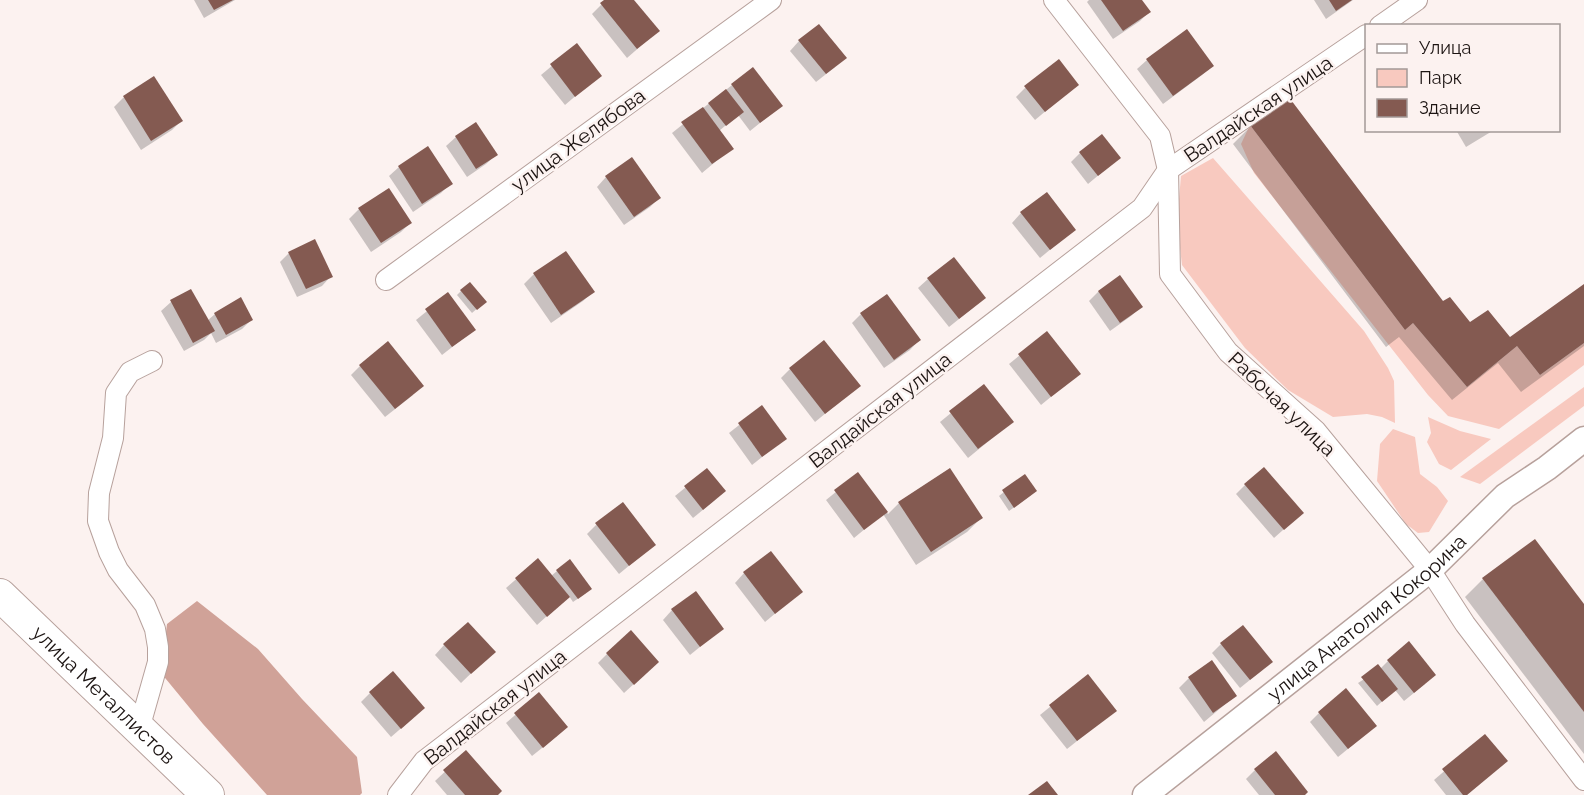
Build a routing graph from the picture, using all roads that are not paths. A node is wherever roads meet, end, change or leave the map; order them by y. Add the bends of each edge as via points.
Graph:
1 (771, 0) edge
2 (1054, 0) edge
3 (1417, 0) edge
4 (1383, 24) edge
5 (1365, 36) edge
6 (1168, 170) junction
7 (386, 280) dead end
8 (152, 361) dead end
9 (1584, 439) edge
10 (1430, 570) junction
11 (0, 595) edge
12 (139, 729) junction
13 (1584, 780) edge
14 (208, 795) edge
15 (398, 795) edge
16 (1145, 795) edge

1 - 7 street, улица Желябова
2 - 6 street, Рабочая улица via 1160,136
3 - 4 street
5 - 6 street, Валдайская улица
6 - 10 street, Рабочая улица via 1170,274 1228,352 1316,431
6 - 15 street, Валдайская улица via 1143,208 424,761
8 - 12 street via 130,372 116,393 113,438 99,493 98,521 118,570 145,605 155,629 158,662
9 - 10 street, улица Анатолия Кокорина via 1505,496
10 - 13 street, Рабочая улица via 1465,624
10 - 16 street, улица Анатолия Кокорина
11 - 12 main road, улица Металлистов
12 - 14 main road, улица Металлистов

